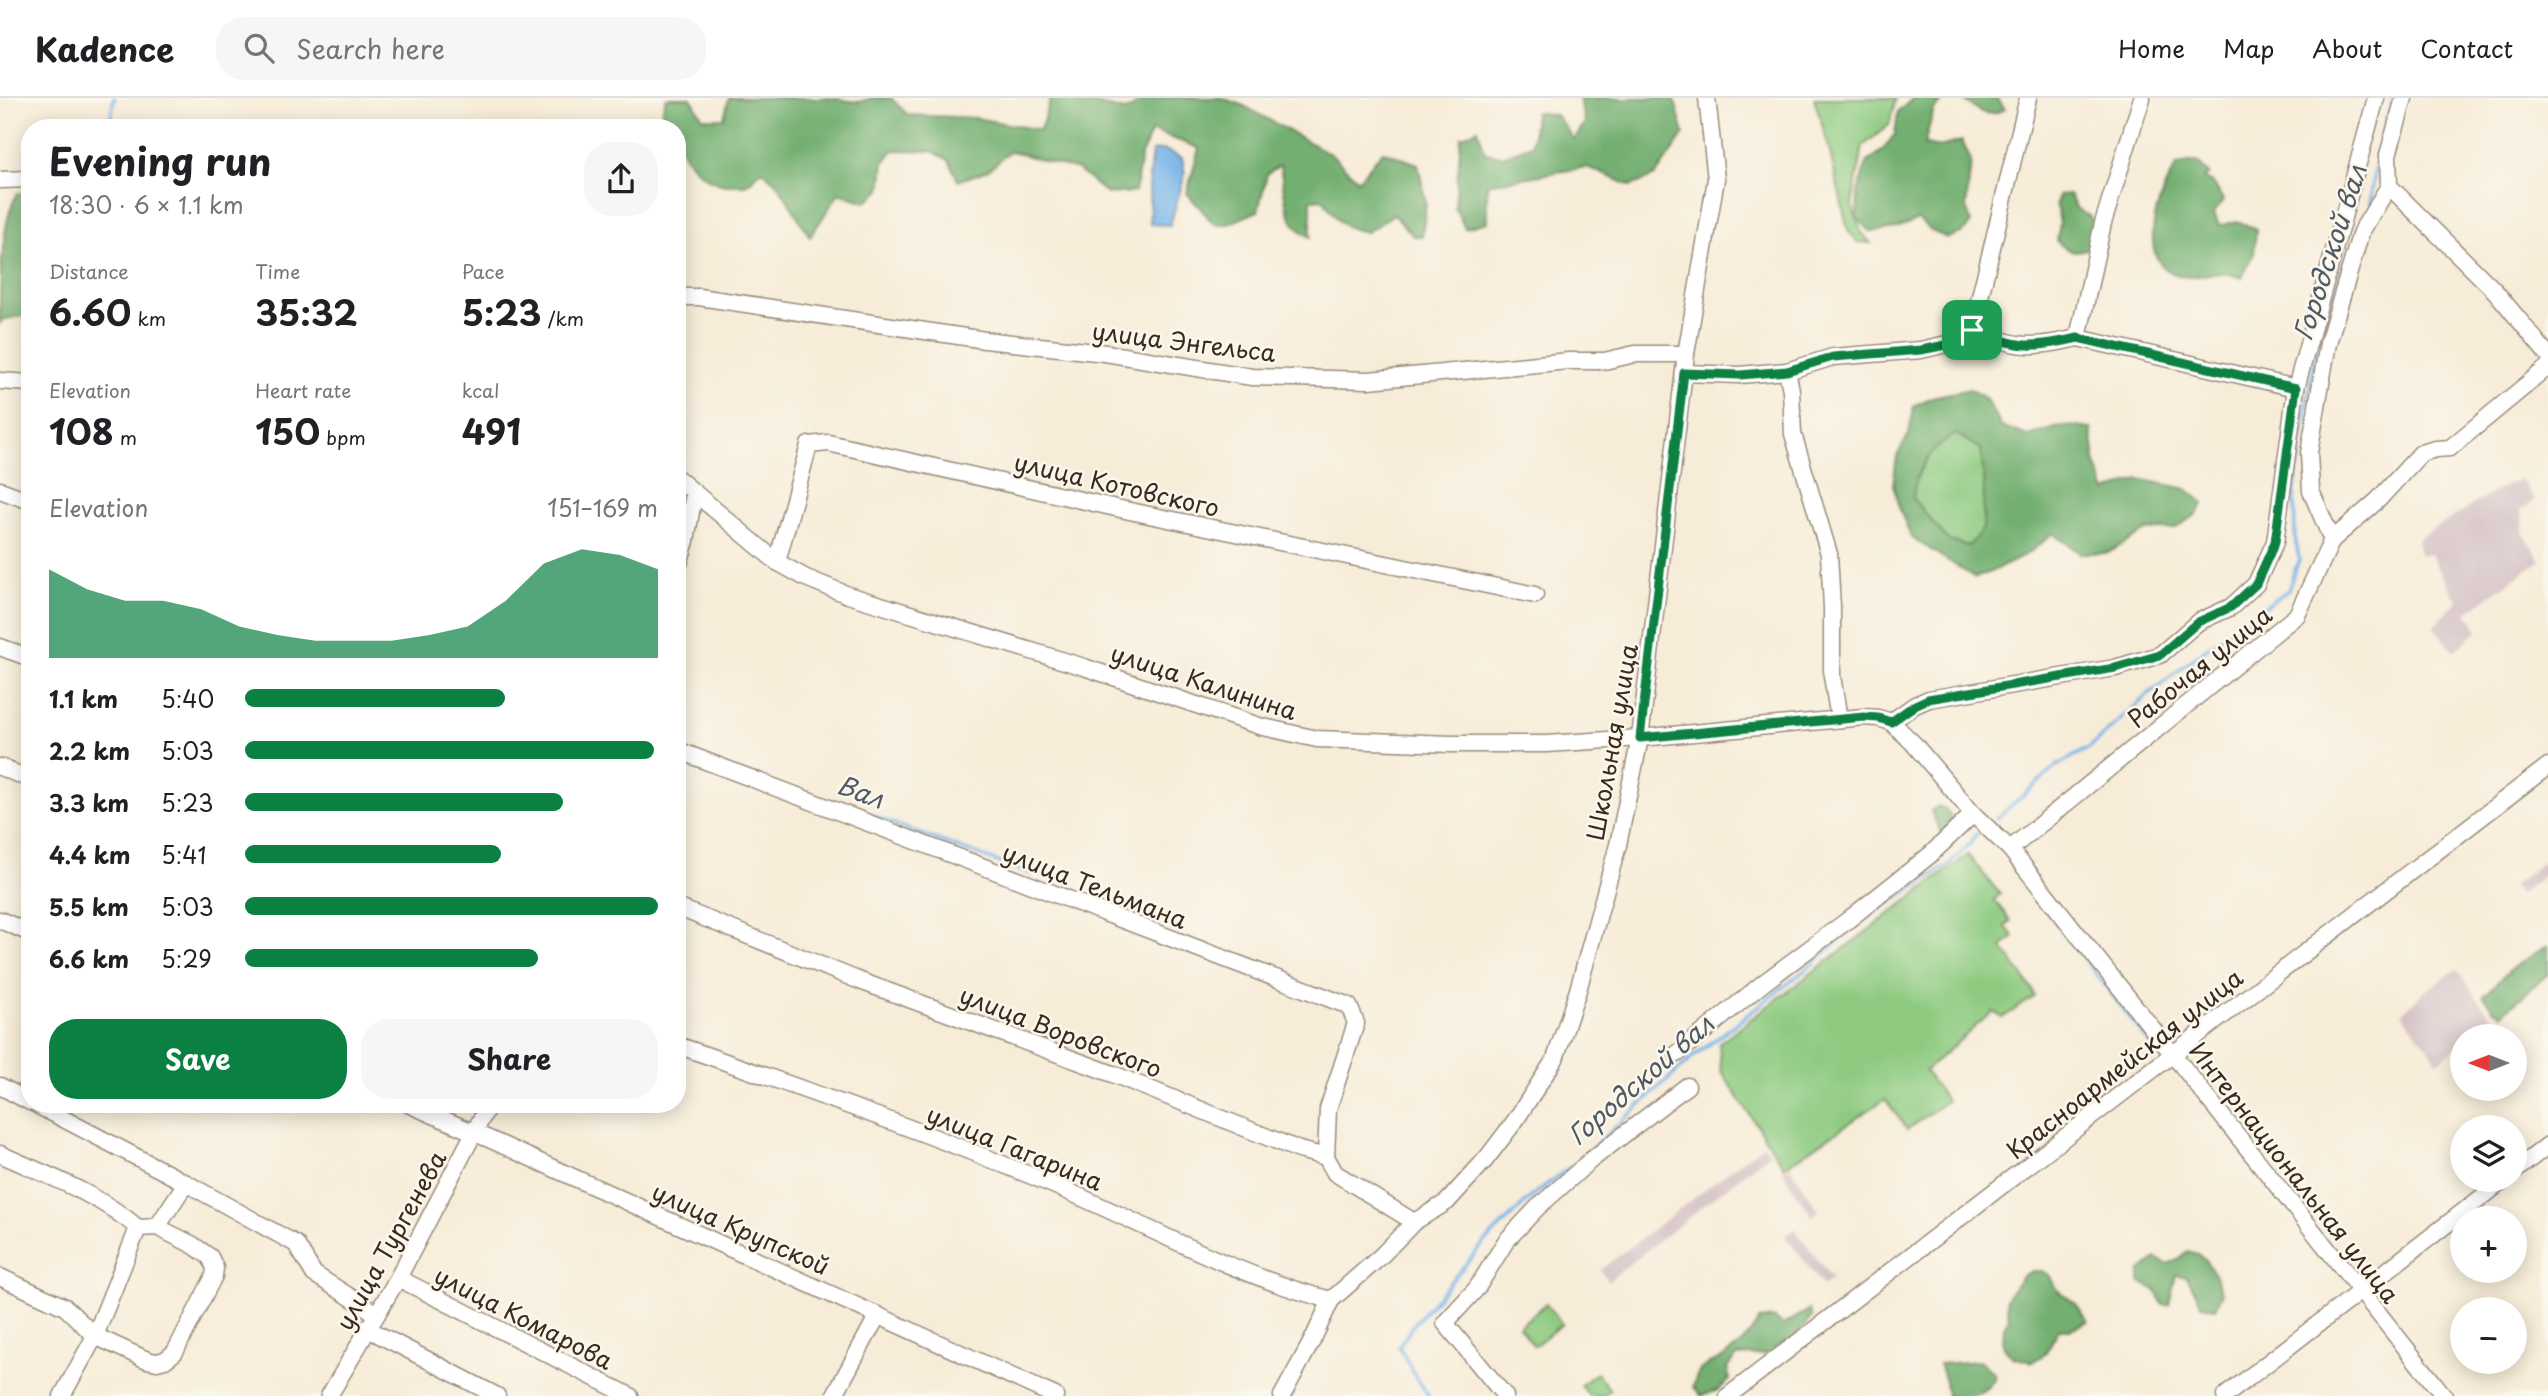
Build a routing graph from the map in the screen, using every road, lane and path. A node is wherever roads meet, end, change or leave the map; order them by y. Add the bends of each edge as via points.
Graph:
1 (1707, 98) edge
2 (2028, 98) edge
3 (2141, 98) edge
4 (2376, 98) edge
5 (2404, 98) edge
6 (21, 179) edge
7 (0, 180) edge
8 (2389, 186) junction
9 (686, 297) edge
10 (1972, 330) junction
11 (2078, 338) junction
12 (1686, 354) junction
13 (2548, 355) edge
14 (2548, 367) edge
15 (1787, 371) junction
16 (1684, 373) junction
17 (0, 381) edge
18 (21, 382) edge
19 (2296, 388) junction
20 (686, 486) edge
21 (0, 490) edge
22 (694, 494) junction
23 (21, 498) edge
24 (2332, 540) junction
25 (686, 541) edge
26 (777, 562) junction
27 (1535, 595) dead end
28 (0, 647) edge
29 (21, 655) edge
30 (1839, 719) junction
31 (1891, 722) junction
32 (1640, 738) junction
33 (686, 753) edge
34 (0, 766) edge
35 (2548, 766) edge
36 (21, 775) edge
37 (1973, 814) junction
38 (2010, 849) junction
39 (686, 911) edge
40 (0, 920) edge
41 (21, 929) edge
42 (686, 1048) edge
43 (1677, 1054) dead end
44 (2174, 1055) junction
45 (0, 1086) edge
46 (1687, 1086) dead end
47 (21, 1097) edge
48 (52, 1113) edge
49 (428, 1113) edge
50 (484, 1113) edge
51 (474, 1133) junction
52 (2548, 1145) edge
53 (0, 1154) edge
54 (1326, 1157) junction
55 (2527, 1162) edge
56 (186, 1182) junction
57 (2489, 1192) edge
58 (1413, 1222) junction
59 (158, 1227) junction
60 (138, 1228) junction
61 (0, 1277) edge
62 (398, 1278) junction
63 (2360, 1292) junction
64 (1331, 1300) junction
65 (377, 1314) junction
66 (878, 1315) junction
67 (369, 1329) junction
68 (95, 1336) junction
69 (62, 1396) edge
70 (329, 1396) edge
71 (497, 1396) edge
72 (630, 1396) edge
73 (834, 1396) edge
74 (1055, 1396) edge
75 (1282, 1396) edge
76 (1505, 1396) edge
77 (1728, 1396) edge
78 (2225, 1396) edge
79 (2444, 1396) edge

1 - 12 street, Школьная улица via 1716,179
2 - 10 street
3 - 11 street via 2103,223
4 - 19 street, Рабочая улица
5 - 8 street via 2388,155
6 - 7 street
8 - 13 street via 2495,291
8 - 24 street via 2361,232 2328,343 2309,453 2311,491
9 - 12 street, улица Энгельса via 1252,377 1369,380 1569,361 1604,362 1635,354
10 - 11 street via 2012,345 2044,346
10 - 15 street via 1951,344 1833,357
11 - 19 street
12 - 16 street, Школьная улица
14 - 24 street, Рабочая улица via 2449,448 2421,453 2378,500
15 - 16 street
15 - 30 street via 1793,434 1829,554 1832,676
16 - 32 street, Школьная улица
17 - 18 street
19 - 31 street, Рабочая улица via 2275,542 2256,584 2231,607 2198,622 2160,655 2115,668 1928,699
20 - 22 street, улица Калинина
21 - 23 street
22 - 25 street
22 - 26 street, улица Калинина
24 - 38 street, Рабочая улица via 2297,615
26 - 27 street, улица Котовского via 809,445 828,443 1281,544
26 - 32 street, улица Калинина via 848,595 1259,726 1317,739 1546,744
28 - 29 street
30 - 31 street, улица Калинина via 1871,717
30 - 32 street, улица Калинина
31 - 37 street, Интернациональная улица
32 - 58 street, Школьная улица via 1618,845 1555,1059 1486,1159 1447,1202
33 - 54 street, улица Тельмана via 1349,1006 1356,1023 1328,1109
34 - 36 street
35 - 44 street, Красноармейская улица
37 - 38 street, Интернациональная улица
37 - 43 street via 1930,855
38 - 44 street, Интернациональная улица
39 - 54 street, улица Воровского
40 - 41 street
42 - 64 street, улица Гагарина via 1051,1184 1230,1264
44 - 63 street, Интернациональная улица
44 - 77 street, Красноармейская улица
45 - 47 street
46 - 76 street via 1591,1160 1537,1209 1506,1241 1477,1288 1445,1323
48 - 56 street
49 - 51 street, улица Крупской
50 - 51 street, улица Тургенева
51 - 62 street, улица Тургенева
51 - 66 street, улица Крупской
52 - 55 street
53 - 60 street via 69,1185
54 - 58 street via 1335,1173
56 - 59 street
56 - 65 street via 296,1244 314,1274
57 - 63 street
58 - 64 street, Школьная улица
59 - 60 street
59 - 68 street via 210,1257 215,1268 175,1352 165,1360 147,1360
60 - 68 street
61 - 68 street via 65,1307
62 - 65 street, улица Тургенева
62 - 72 street, улица Комарова
63 - 78 street
63 - 79 street, Интернациональная улица
64 - 75 street
65 - 67 street, улица Тургенева
66 - 73 street
66 - 74 street, улица Крупской
67 - 70 street, улица Тургенева
67 - 71 street
68 - 69 street

